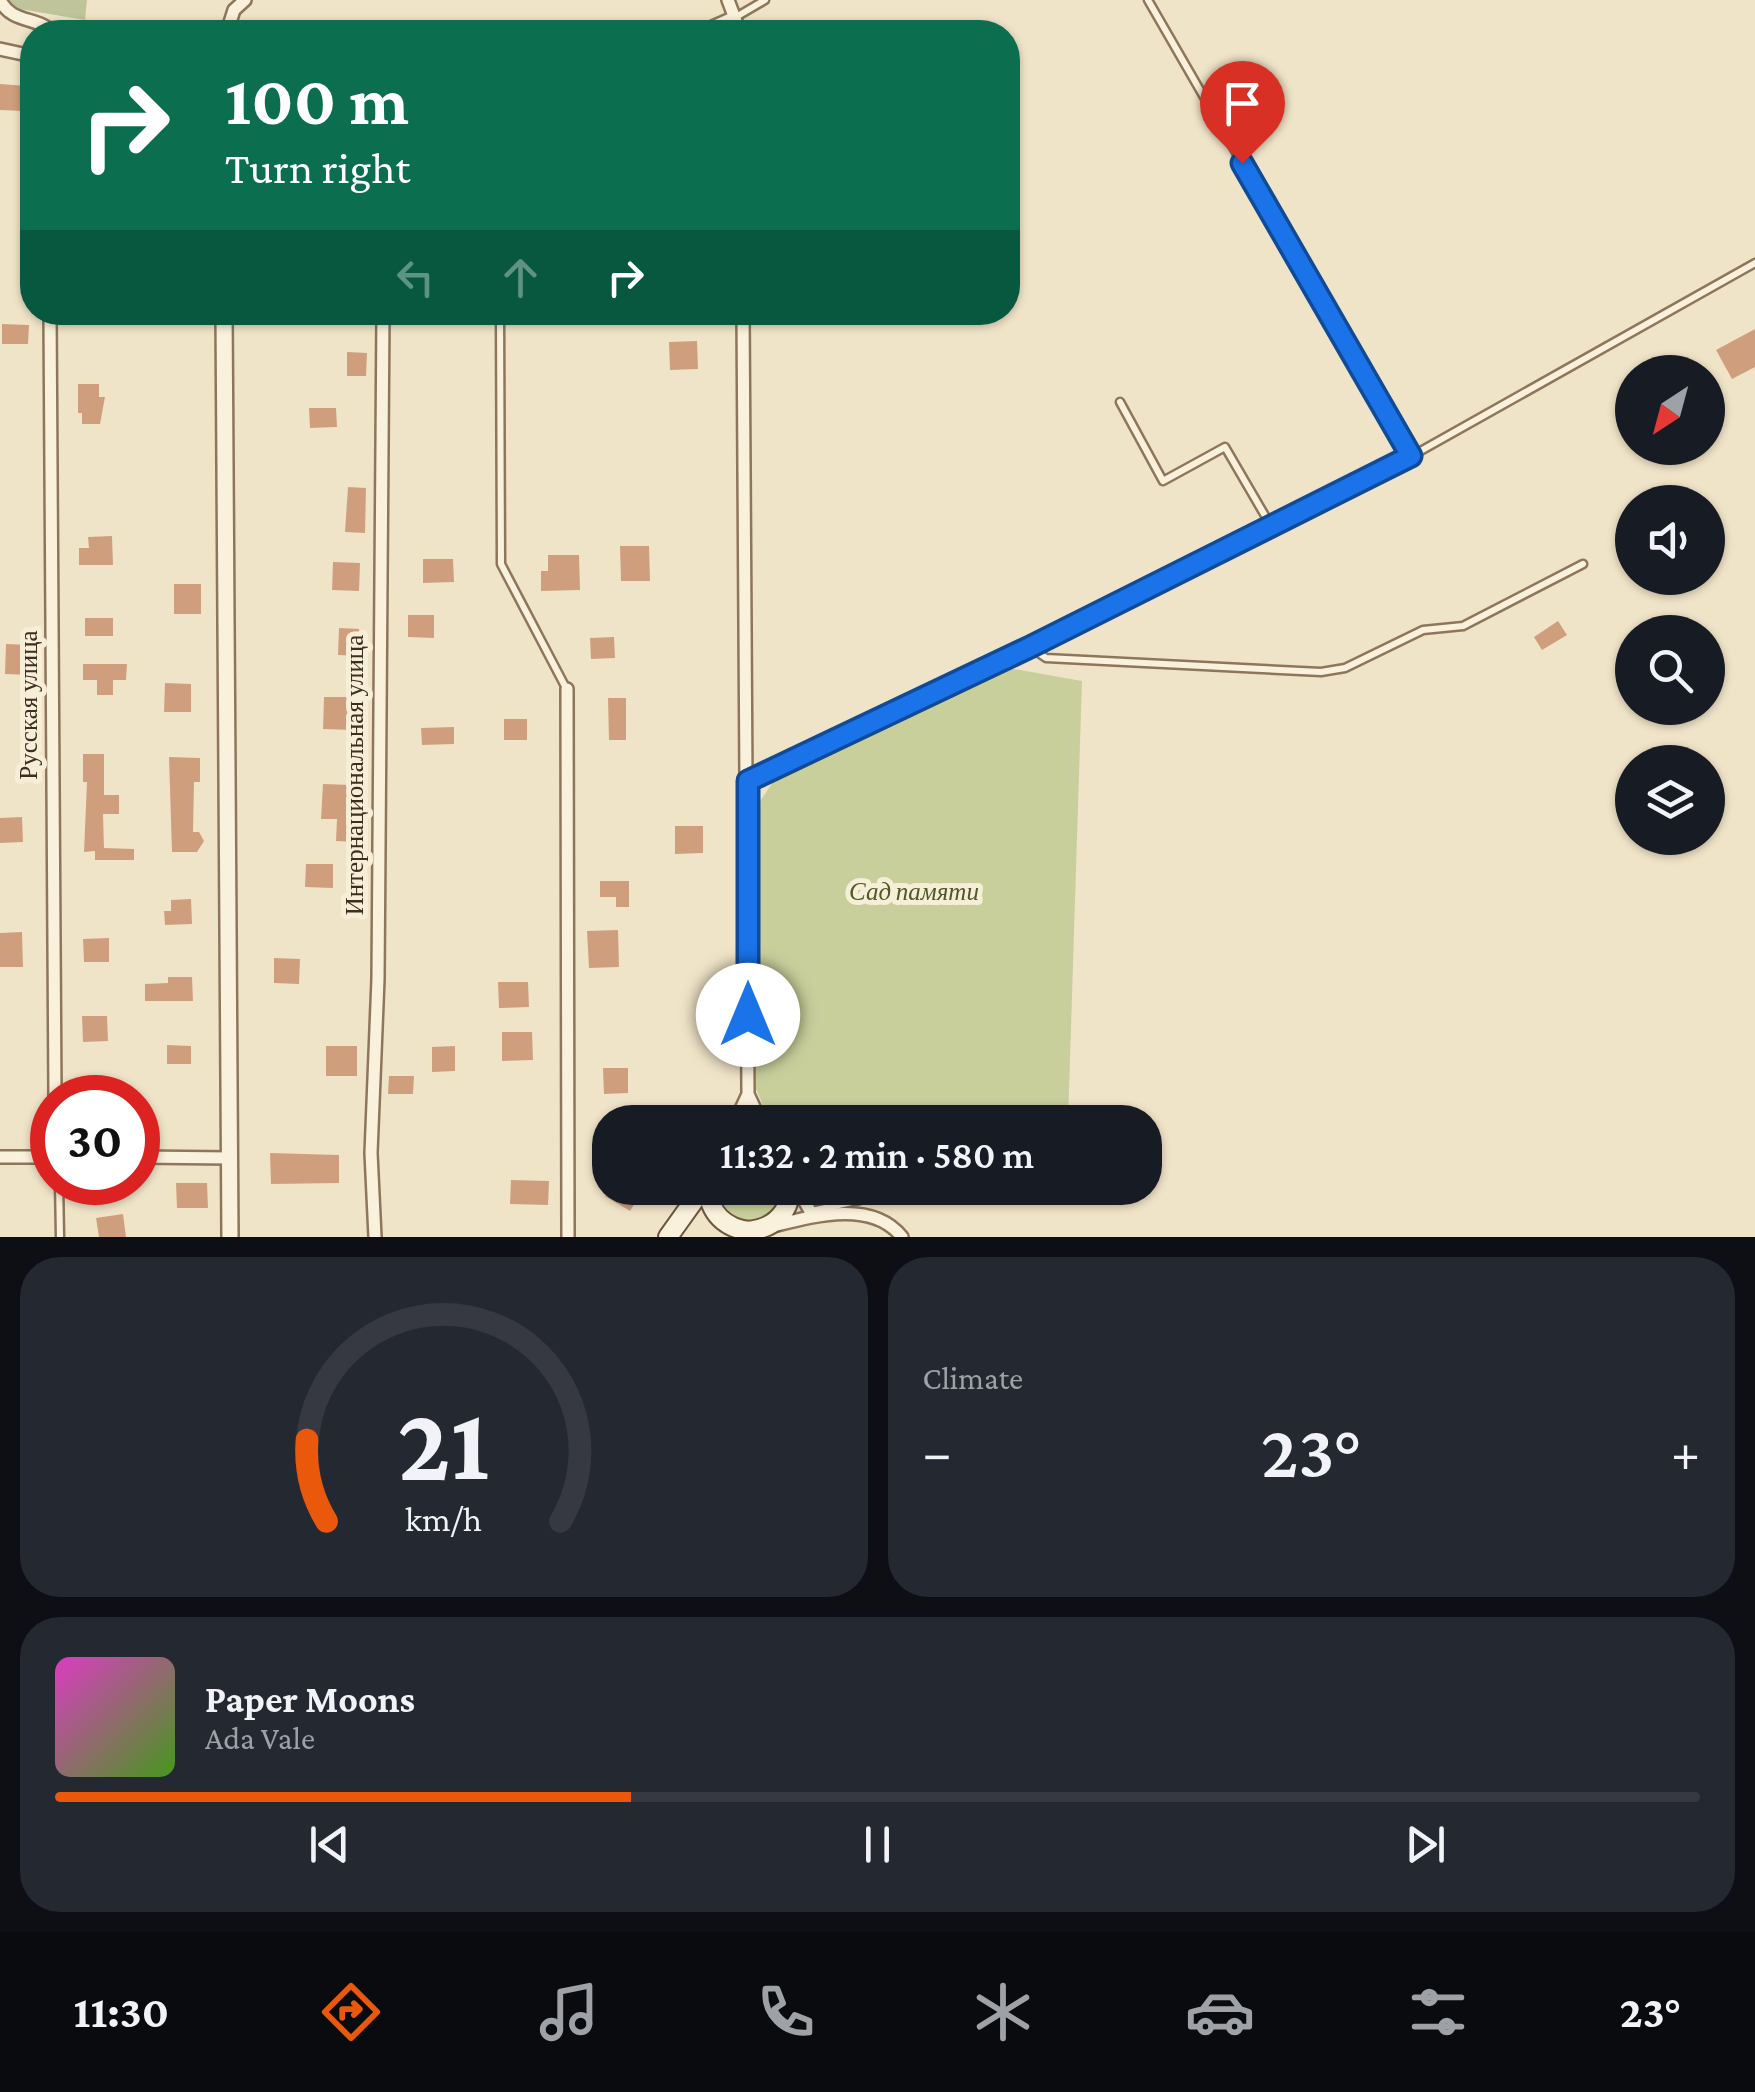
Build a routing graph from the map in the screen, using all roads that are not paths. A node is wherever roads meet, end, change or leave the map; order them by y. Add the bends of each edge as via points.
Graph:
1 (0, 0) edge
2 (246, 0) edge
3 (728, 0) edge
4 (765, 0) edge
5 (1148, 0) edge
6 (735, 17) junction
7 (25, 20) edge
8 (231, 20) edge
9 (728, 20) edge
10 (736, 20) edge
11 (1755, 263) edge
12 (50, 325) edge
13 (224, 325) edge
14 (383, 325) edge
15 (500, 325) edge
16 (743, 325) edge
17 (1120, 402) dead end
18 (1411, 456) junction
19 (1271, 526) junction
20 (1584, 564) dead end
21 (1030, 647) junction
22 (567, 689) joint
23 (748, 781) junction
24 (54, 1075) edge
25 (748, 1094) junction
26 (742, 1105) edge
27 (753, 1105) edge
28 (0, 1157) edge
29 (30, 1157) edge
30 (160, 1157) edge
31 (230, 1158) junction
32 (59, 1205) edge
33 (692, 1205) edge
34 (711, 1205) edge
35 (787, 1205) edge
36 (806, 1205) edge
37 (844, 1205) edge
38 (812, 1214) junction
39 (760, 1230) junction
40 (60, 1237) edge
41 (230, 1237) edge
42 (375, 1237) edge
43 (568, 1237) edge
44 (668, 1237) edge
45 (712, 1237) edge
46 (902, 1237) edge

1 - 7 street
2 - 8 street
3 - 6 street
4 - 6 lane
5 - 18 lane
6 - 9 street
6 - 10 street
11 - 18 lane
12 - 24 street, Русская улица
13 - 31 street
14 - 42 street, Интернациональная улица
15 - 22 lane via 501,564
16 - 23 street
17 - 19 lane via 1163,481 1225,447
18 - 19 lane
19 - 21 lane
20 - 21 lane via 1463,626 1423,630 1333,670 1046,658
21 - 23 lane
22 - 43 street
23 - 25 street
25 - 26 street
25 - 27 street
28 - 29 street
30 - 31 street
31 - 41 street
32 - 40 lane
33 - 44 main road
34 - 39 main road via 722,1221
35 - 39 main road
36 - 38 street
37 - 38 lane
38 - 39 street
38 - 46 street via 862,1215 884,1221
39 - 45 main road

